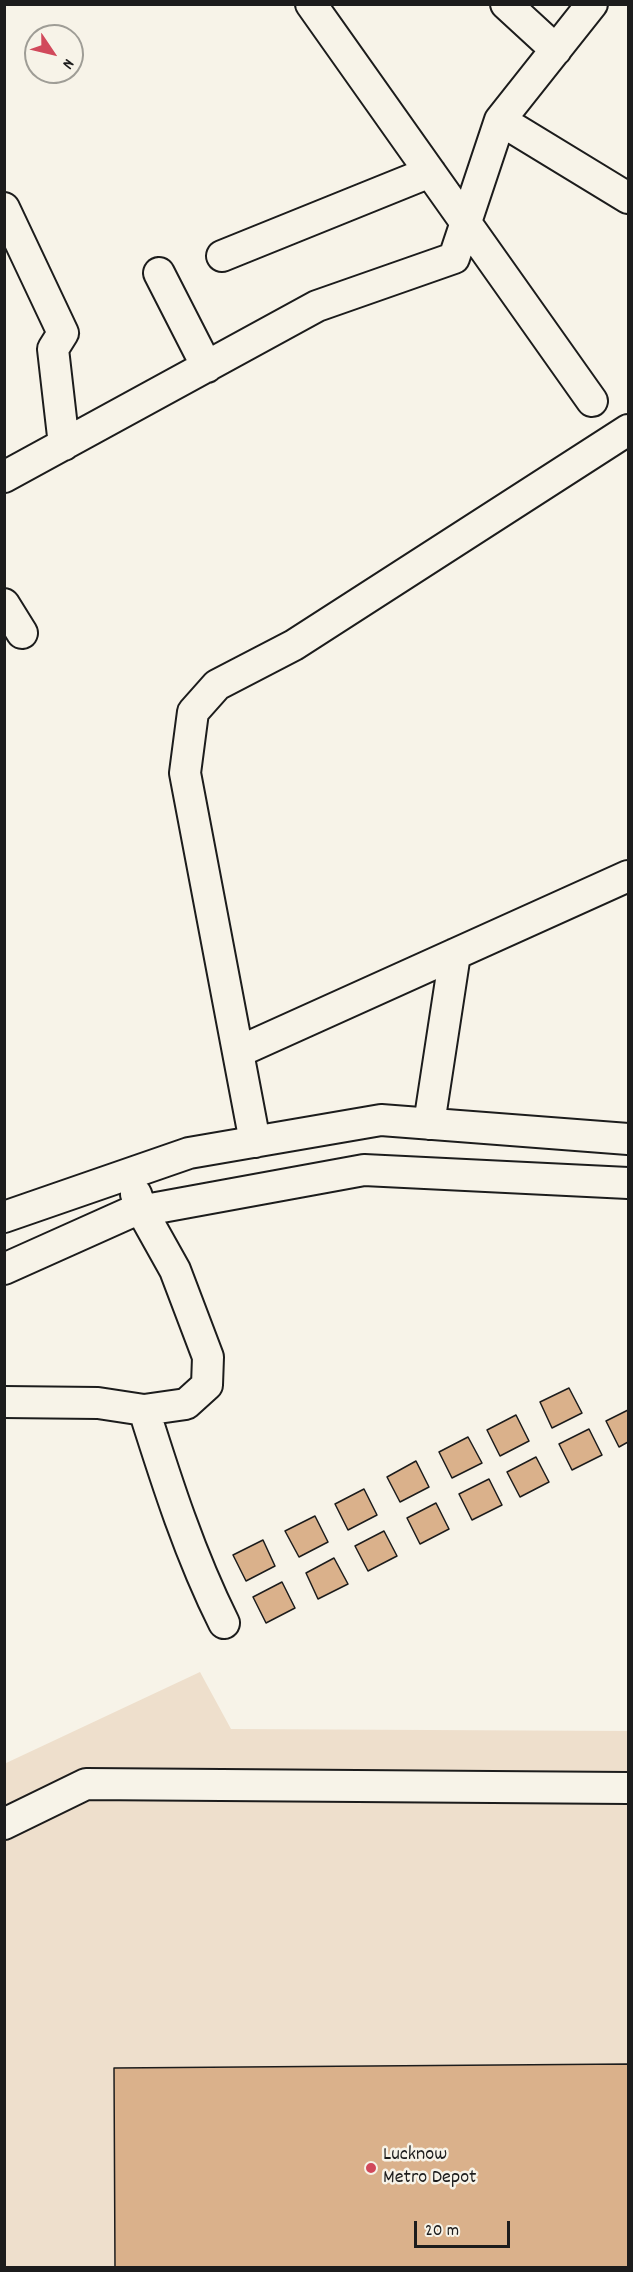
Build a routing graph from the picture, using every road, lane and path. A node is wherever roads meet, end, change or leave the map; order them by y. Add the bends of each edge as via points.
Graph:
1 (310, 4) edge
2 (506, 4) edge
3 (592, 4) edge
4 (556, 50) junction
5 (500, 120) junction
6 (430, 172) junction
7 (628, 198) edge
8 (4, 208) edge
9 (466, 222) junction
10 (222, 256) dead end
11 (159, 273) dead end
12 (207, 367) junction
13 (592, 401) dead end
14 (628, 430) edge
15 (64, 445) junction
16 (4, 477) edge
17 (4, 604) edge
18 (22, 633) dead end
19 (628, 876) edge
20 (455, 954) junction
21 (238, 1052) junction
22 (429, 1124) junction
23 (305, 1133) junction
24 (628, 1139) edge
25 (255, 1142) junction
26 (128, 1174) junction
27 (312, 1179) junction
28 (628, 1183) edge
29 (142, 1211) junction
30 (4, 1216) edge
31 (4, 1269) edge
32 (4, 1402) edge
33 (144, 1410) junction
34 (224, 1623) dead end
35 (628, 1788) edge
36 (4, 1824) edge

1 - 6 street
2 - 4 street
3 - 4 street
4 - 5 street
5 - 7 street
5 - 9 street
6 - 9 street
6 - 10 street
8 - 15 street via 63,333 53,349
9 - 12 street via 454,258 317,306
9 - 13 street
11 - 12 street
12 - 15 street
14 - 21 street via 294,645 217,685 193,712 185,773
15 - 16 street
17 - 18 street
19 - 20 street
20 - 21 street
20 - 22 street
21 - 25 street
22 - 23 street via 381,1120
22 - 24 street
23 - 25 street
23 - 27 street
25 - 26 street via 189,1153
26 - 29 street
26 - 30 street
27 - 28 street via 364,1170
27 - 29 street
29 - 31 street via 129,1213
29 - 33 street via 175,1270 208,1358 207,1385 186,1404
32 - 33 street via 98,1403
33 - 34 street via 175,1508
35 - 36 street via 86,1784

